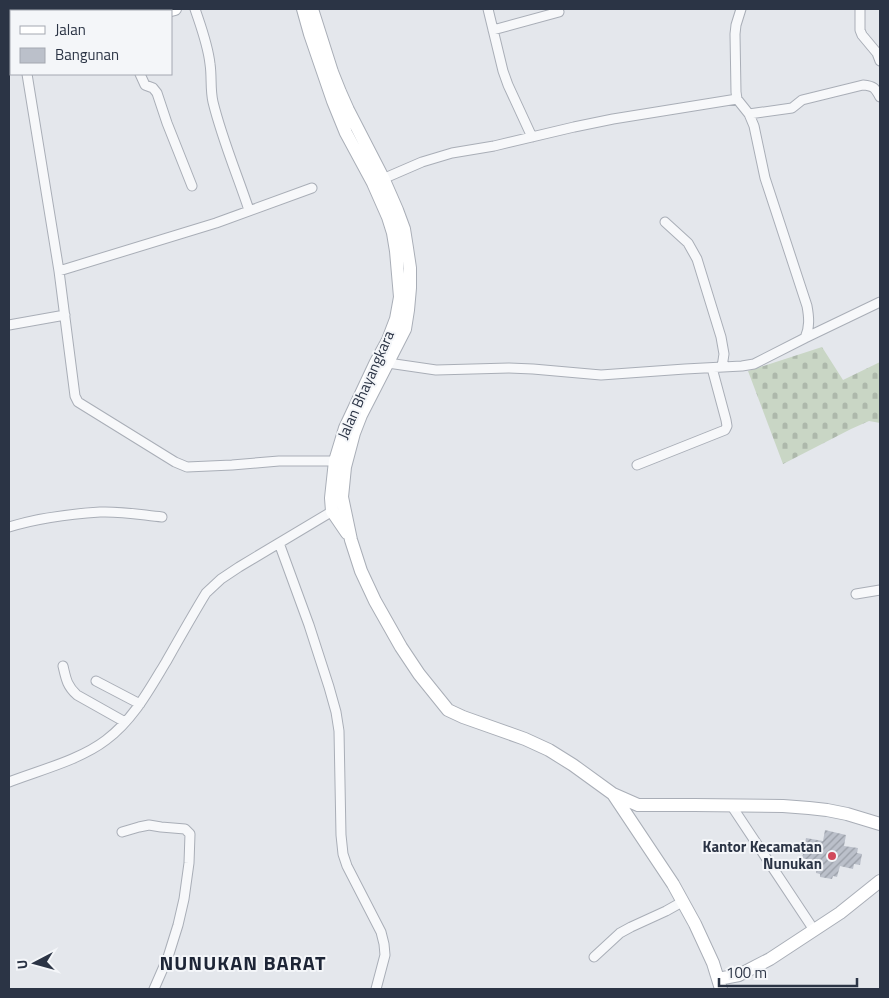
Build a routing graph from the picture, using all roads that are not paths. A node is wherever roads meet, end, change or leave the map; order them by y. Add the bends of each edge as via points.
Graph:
1 (144, 9) edge
2 (195, 9) edge
3 (303, 9) edge
4 (312, 9) edge
5 (488, 9) edge
6 (741, 9) edge
7 (860, 9) edge
8 (134, 10) edge
9 (559, 12) dead end
10 (492, 30) junction
11 (880, 61) edge
12 (27, 75) edge
13 (140, 75) edge
14 (878, 86) edge
15 (880, 96) edge
16 (737, 99) junction
17 (749, 114) junction
18 (532, 137) junction
19 (378, 181) junction
20 (192, 186) dead end
21 (312, 188) dead end
22 (250, 210) junction
23 (665, 222) dead end
24 (59, 271) junction
25 (880, 302) edge
26 (65, 315) junction
27 (9, 326) edge
28 (805, 338) junction
29 (388, 363) junction
30 (722, 367) junction
31 (712, 368) junction
32 (335, 460) junction
33 (637, 465) dead end
34 (338, 509) junction
35 (162, 517) dead end
36 (9, 527) edge
37 (279, 543) junction
38 (880, 590) edge
39 (856, 594) dead end
40 (63, 666) dead end
41 (96, 681) dead end
42 (140, 704) junction
43 (125, 722) junction
44 (9, 782) edge
45 (613, 794) junction
46 (731, 805) junction
47 (880, 824) edge
48 (122, 832) dead end
49 (880, 881) edge
50 (682, 902) junction
51 (814, 930) junction
52 (594, 957) dead end
53 (720, 984) edge
54 (154, 989) edge
55 (376, 989) edge

1 - 8 main road
2 - 22 street via 210,62 213,100
3 - 19 main road, Jalan Bhayangkara via 346,133
4 - 19 main road, Jalan Bhayangkara via 332,72
5 - 10 street
6 - 16 street via 735,40
7 - 11 street via 860,30
9 - 10 street
10 - 18 street via 508,85
12 - 24 street
13 - 20 street via 145,85 157,93
14 - 15 street
14 - 17 street via 863,85 808,98 792,108
16 - 17 street
16 - 18 street via 613,119
17 - 28 street via 765,178 807,306 809,326
18 - 19 street via 445,154
19 - 29 main road, Jalan Bhayangkara via 404,229 410,268 405,329
19 - 32 main road, Jalan Bhayangkara via 393,233 400,297 388,340 344,428
21 - 22 street
22 - 24 street
23 - 30 street via 688,244 697,260 722,338
24 - 26 street
25 - 28 street
26 - 27 street
26 - 32 street via 78,402 181,466
28 - 30 street via 760,362
29 - 31 street via 436,370 533,369 591,375
29 - 34 main road, Jalan Bhayangkara via 354,433
30 - 31 street
31 - 33 street via 726,420 725,430
32 - 34 main road, Jalan Bhayangkara via 331,498
34 - 37 street
34 - 45 main road via 375,601 419,674 448,710 549,750
35 - 36 street via 101,512
37 - 42 street via 227,575 206,593
37 - 55 street via 309,624 336,712 343,854 384,944 385,955
38 - 39 street
40 - 43 street via 70,689
41 - 42 street
42 - 43 street
43 - 44 street via 94,748
45 - 46 main road via 638,805
45 - 50 main road
46 - 47 main road via 827,810
46 - 51 street
48 - 54 street via 149,825 185,829 190,834 189,864 178,925
49 - 51 main road
50 - 52 street via 620,933
50 - 53 main road via 695,924
51 - 53 main road via 755,967

